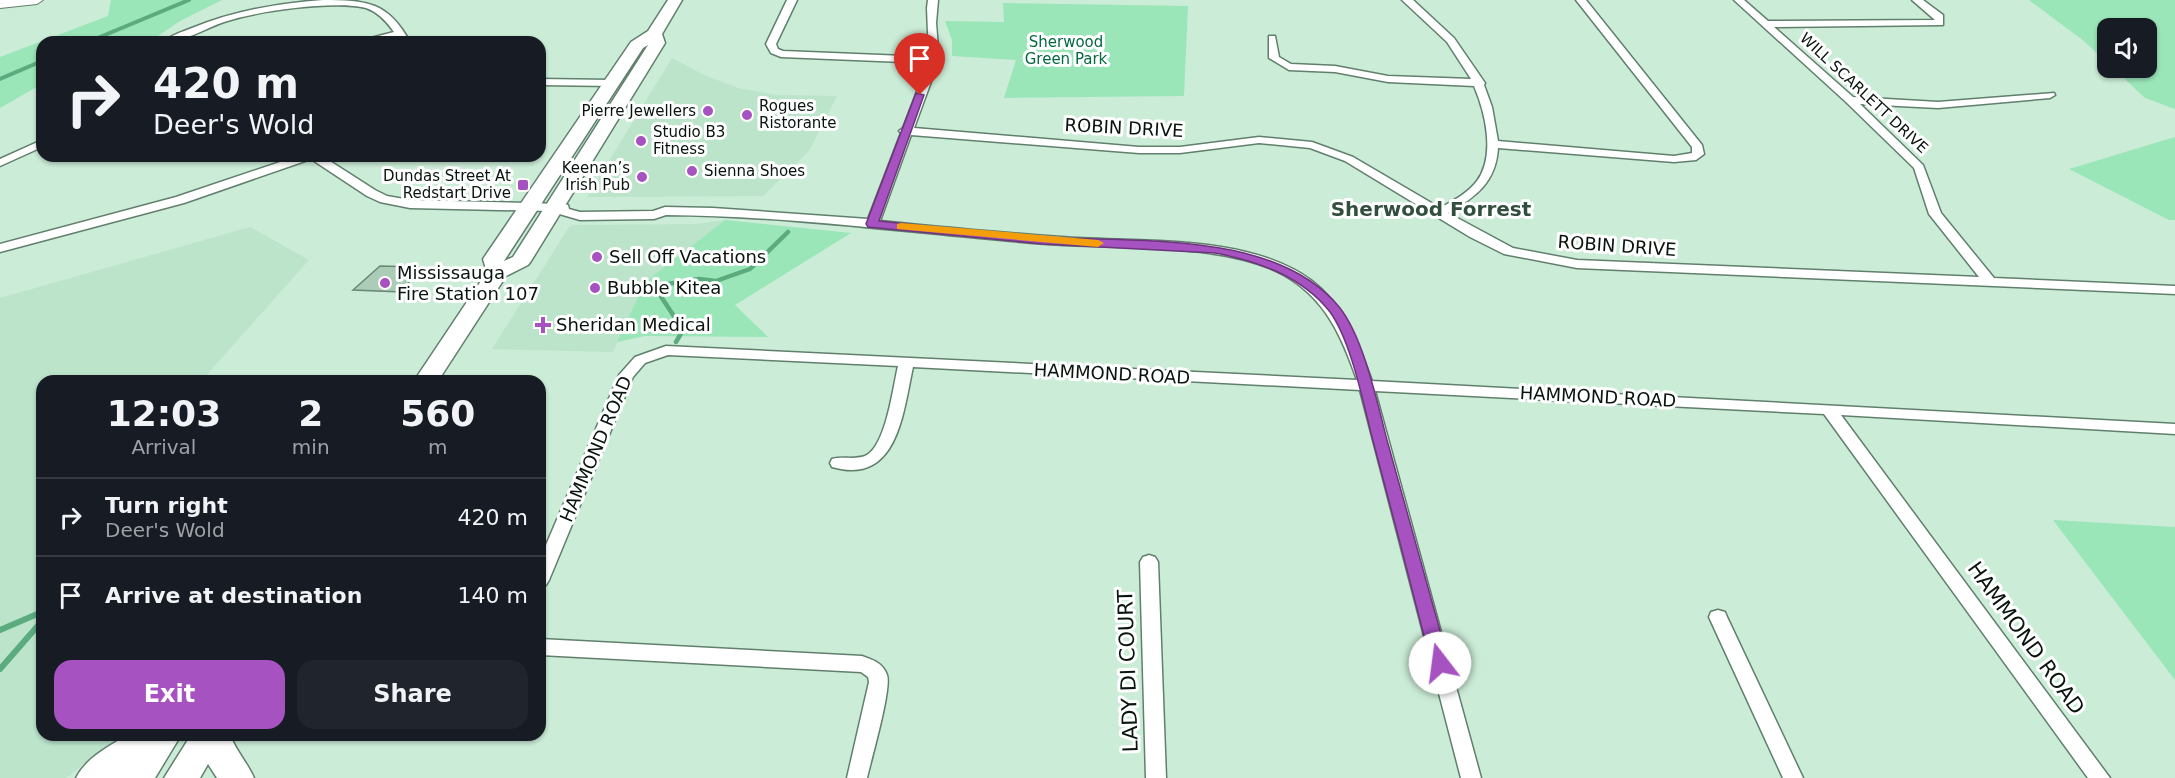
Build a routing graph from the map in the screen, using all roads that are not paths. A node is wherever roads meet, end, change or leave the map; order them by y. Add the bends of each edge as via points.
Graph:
1 (37, 0) edge
2 (675, 0) edge
3 (792, 0) edge
4 (933, 0) edge
5 (1407, 0) edge
6 (1581, 0) edge
7 (1739, 0) edge
8 (1917, 0) edge
9 (273, 3) edge
10 (0, 4) edge
11 (1764, 24) junction
12 (654, 34) junction
13 (182, 36) edge
14 (401, 36) edge
15 (1272, 38) dead end
16 (934, 60) junction
17 (546, 82) edge
18 (612, 83) junction
19 (1480, 84) junction
20 (2050, 95) dead end
21 (1850, 100) junction
22 (905, 131) junction
23 (1494, 144) junction
24 (36, 146) edge
25 (291, 162) edge
26 (324, 162) edge
27 (0, 163) edge
28 (528, 208) junction
29 (554, 208) junction
30 (1440, 213) junction
31 (872, 224) junction
32 (0, 248) edge
33 (498, 272) junction
34 (1989, 281) junction
35 (2175, 290) edge
36 (906, 364) junction
37 (430, 375) edge
38 (1366, 386) junction
39 (1830, 409) junction
40 (2175, 429) edge
41 (838, 463) dead end
42 (1149, 562) dead end
43 (546, 566) edge
44 (1718, 617) dead end
45 (546, 647) edge
46 (147, 741) edge
47 (161, 741) edge
48 (205, 741) edge
49 (216, 741) edge
50 (93, 778) edge
51 (136, 778) edge
52 (181, 778) edge
53 (237, 778) edge
54 (857, 778) edge
55 (1156, 778) edge
56 (1471, 778) edge
57 (1793, 778) edge
58 (2100, 778) edge

1 - 10 street
2 - 12 main road
3 - 16 street via 771,44 781,54
4 - 16 street via 929,23 935,43
5 - 19 street via 1454,43
6 - 23 street via 1698,147 1698,154 1674,159
7 - 11 street, WILL SCARLETT DRIVE
8 - 11 street via 1940,17 1940,24
9 - 13 street
9 - 14 street via 371,6 385,15
11 - 21 street, WILL SCARLETT DRIVE
12 - 18 main road via 637,45
12 - 29 main road via 657,43
15 - 19 street via 1274,58 1289,67 1335,69 1405,81
16 - 22 street
17 - 18 street
18 - 28 main road
19 - 23 street
20 - 21 street via 1938,105
21 - 34 street, WILL SCARLETT DRIVE via 1919,166 1934,209
22 - 30 street, ROBIN DRIVE via 1138,150 1180,150 1259,140 1300,143 1349,159
22 - 31 street
23 - 30 street via 1486,176 1476,189
24 - 27 street
25 - 32 street via 180,200
26 - 28 street via 384,199 410,204
28 - 29 street
28 - 33 main road via 492,259
29 - 31 street via 580,216 654,215 665,211 759,212
29 - 33 main road via 521,261
30 - 34 street, ROBIN DRIVE via 1509,251 1577,264
31 - 38 street via 1043,240 1215,249 1262,261 1310,285 1335,311 1348,333
33 - 37 main road
34 - 35 street, ROBIN DRIVE
36 - 38 street, HAMMOND ROAD
36 - 41 street via 889,434 877,456 863,463
36 - 43 street, HAMMOND ROAD via 678,350 644,357 626,375
38 - 39 street, HAMMOND ROAD
38 - 56 street
39 - 40 street, HAMMOND ROAD
39 - 58 street, HAMMOND ROAD
42 - 55 street, LADY DI COURT
44 - 57 street
45 - 54 street via 862,664 878,674 879,682
46 - 50 main road
47 - 51 main road
48 - 52 main road
49 - 53 main road via 222,759

